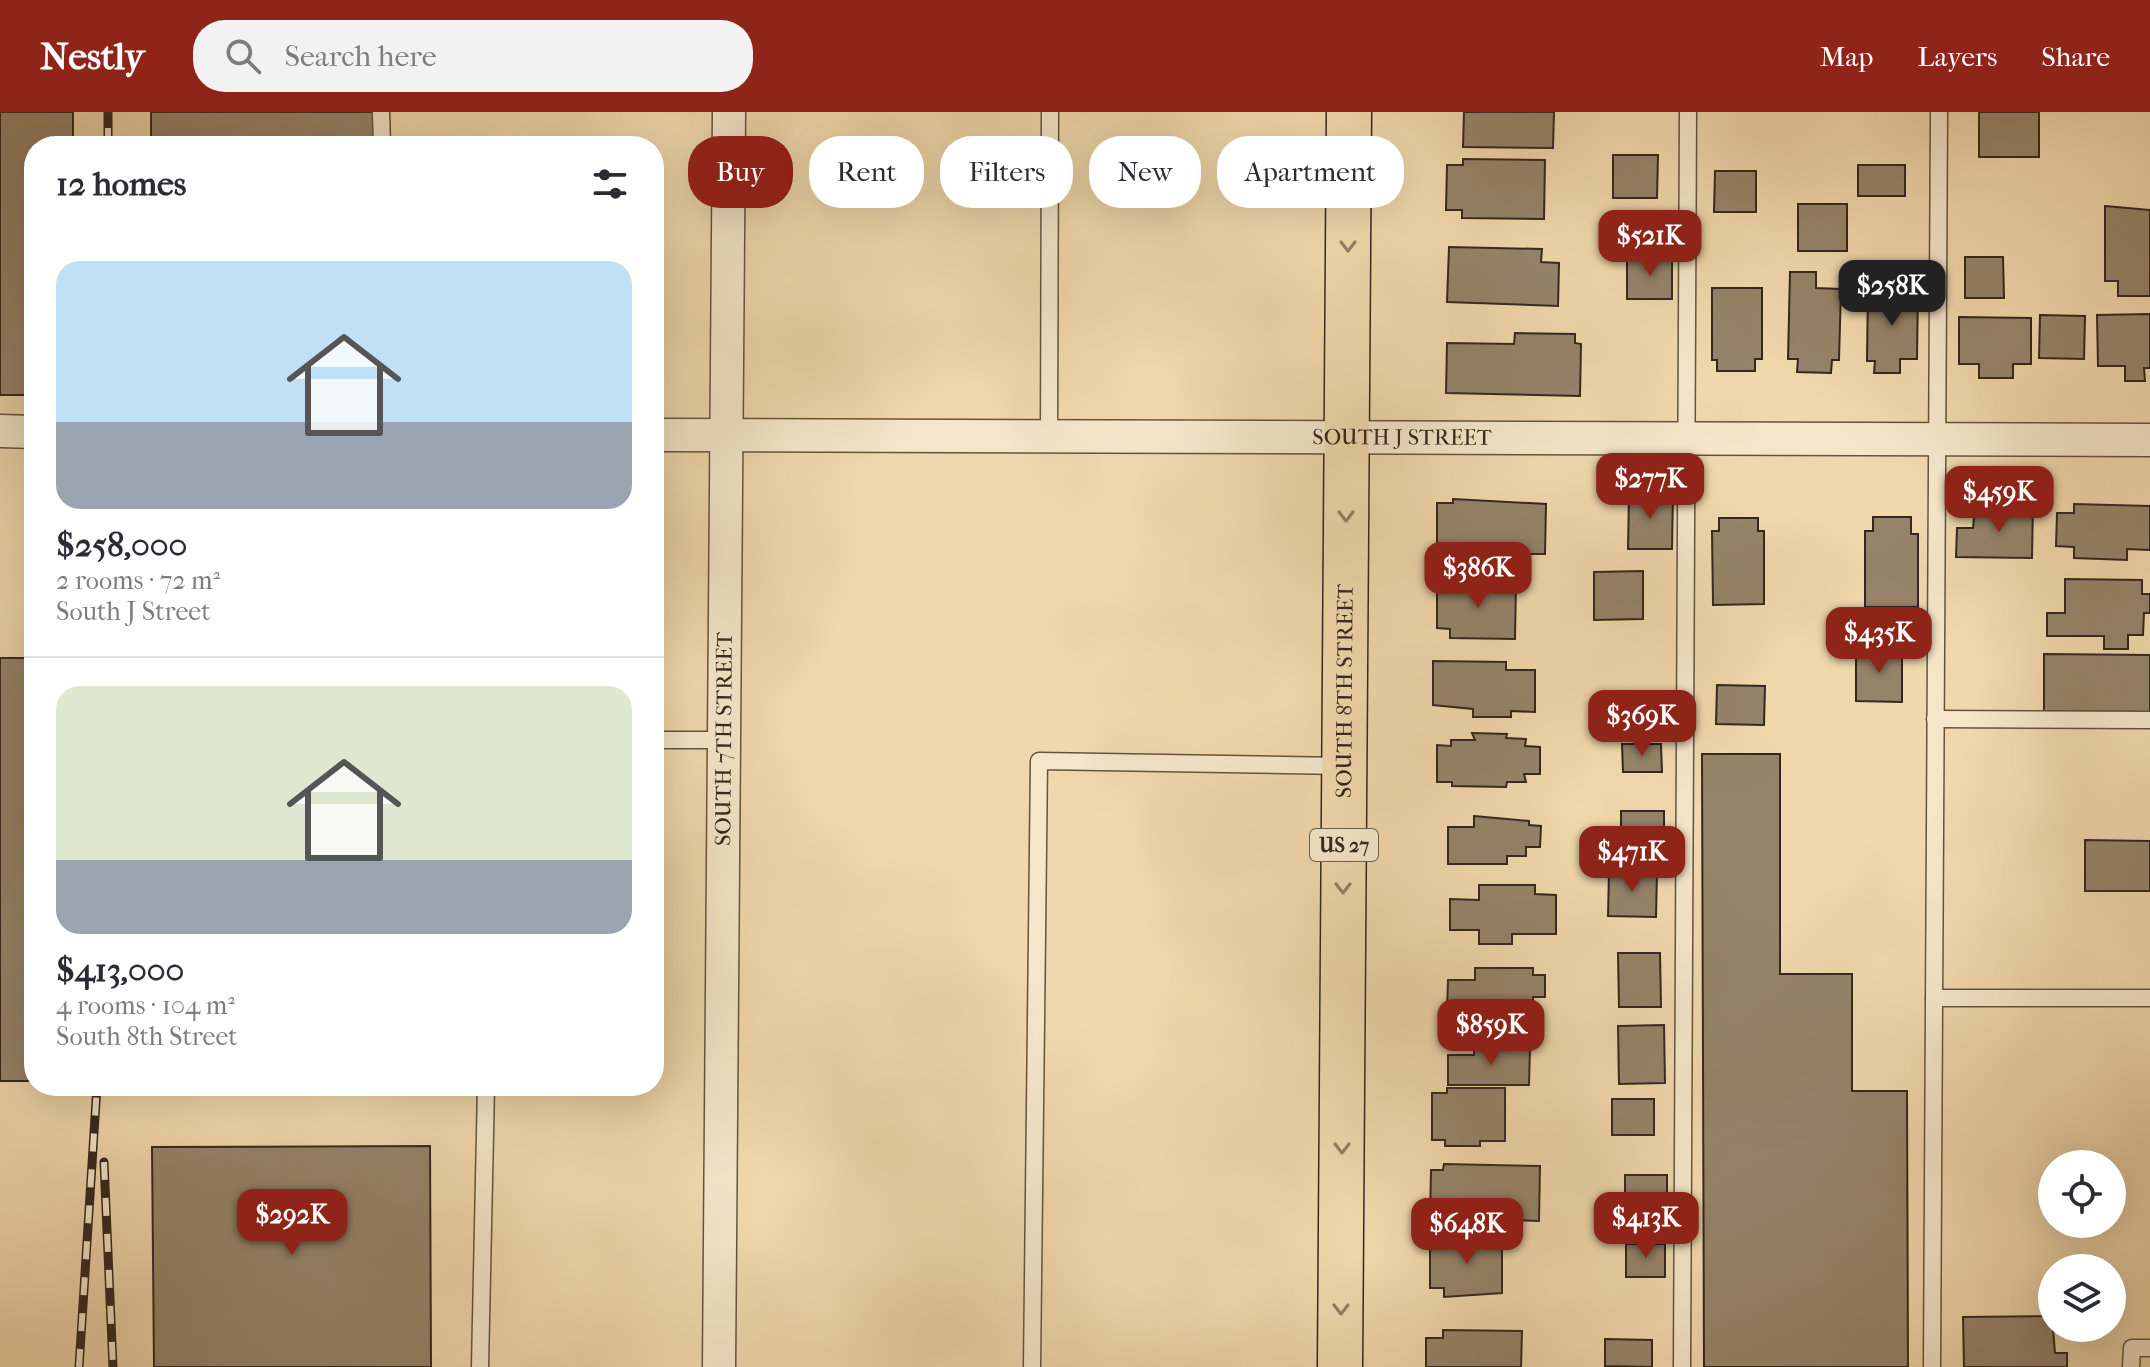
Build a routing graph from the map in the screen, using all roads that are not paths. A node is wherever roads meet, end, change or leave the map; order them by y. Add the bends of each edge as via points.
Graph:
1 (381, 112) edge
2 (729, 112) edge
3 (1050, 112) edge
4 (1349, 112) edge
5 (1688, 112) edge
6 (1939, 112) edge
7 (382, 136) edge
8 (0, 431) edge
9 (24, 432) edge
10 (664, 435) edge
11 (726, 435) junction
12 (1049, 437) junction
13 (1347, 438) junction
14 (1685, 439) junction
15 (1936, 439) junction
16 (2150, 440) edge
17 (1935, 719) junction
18 (2150, 720) edge
19 (664, 740) edge
20 (724, 740) junction
21 (1344, 766) junction
22 (1934, 998) junction
23 (2150, 998) edge
24 (486, 1096) edge
25 (2150, 1348) edge
26 (480, 1367) edge
27 (719, 1367) edge
28 (1032, 1367) edge
29 (1340, 1367) edge
30 (1682, 1367) edge
31 (1932, 1367) edge
32 (2131, 1367) edge

1 - 7 lane
2 - 11 street, SOUTH 7TH STREET
3 - 12 lane
4 -> 13 highway, SOUTH 8TH STREET / US 27
5 - 14 lane
6 - 15 lane
8 - 9 street
10 - 11 street, SOUTH J STREET
11 - 12 street, SOUTH J STREET
11 - 20 street, SOUTH 7TH STREET
12 - 13 street, SOUTH J STREET
13 - 14 street, SOUTH J STREET
13 -> 21 highway, SOUTH 8TH STREET / US 27
14 - 15 street, SOUTH J STREET
14 - 30 lane
15 - 16 street, SOUTH J STREET
15 - 17 lane
17 - 18 lane
17 - 22 lane
19 - 20 lane
20 - 27 street, SOUTH 7TH STREET
21 - 28 lane via 1039,761
21 -> 29 highway, SOUTH 8TH STREET / US 27
22 - 23 lane
22 - 31 lane
24 - 26 lane
25 - 32 lane via 2132,1348

